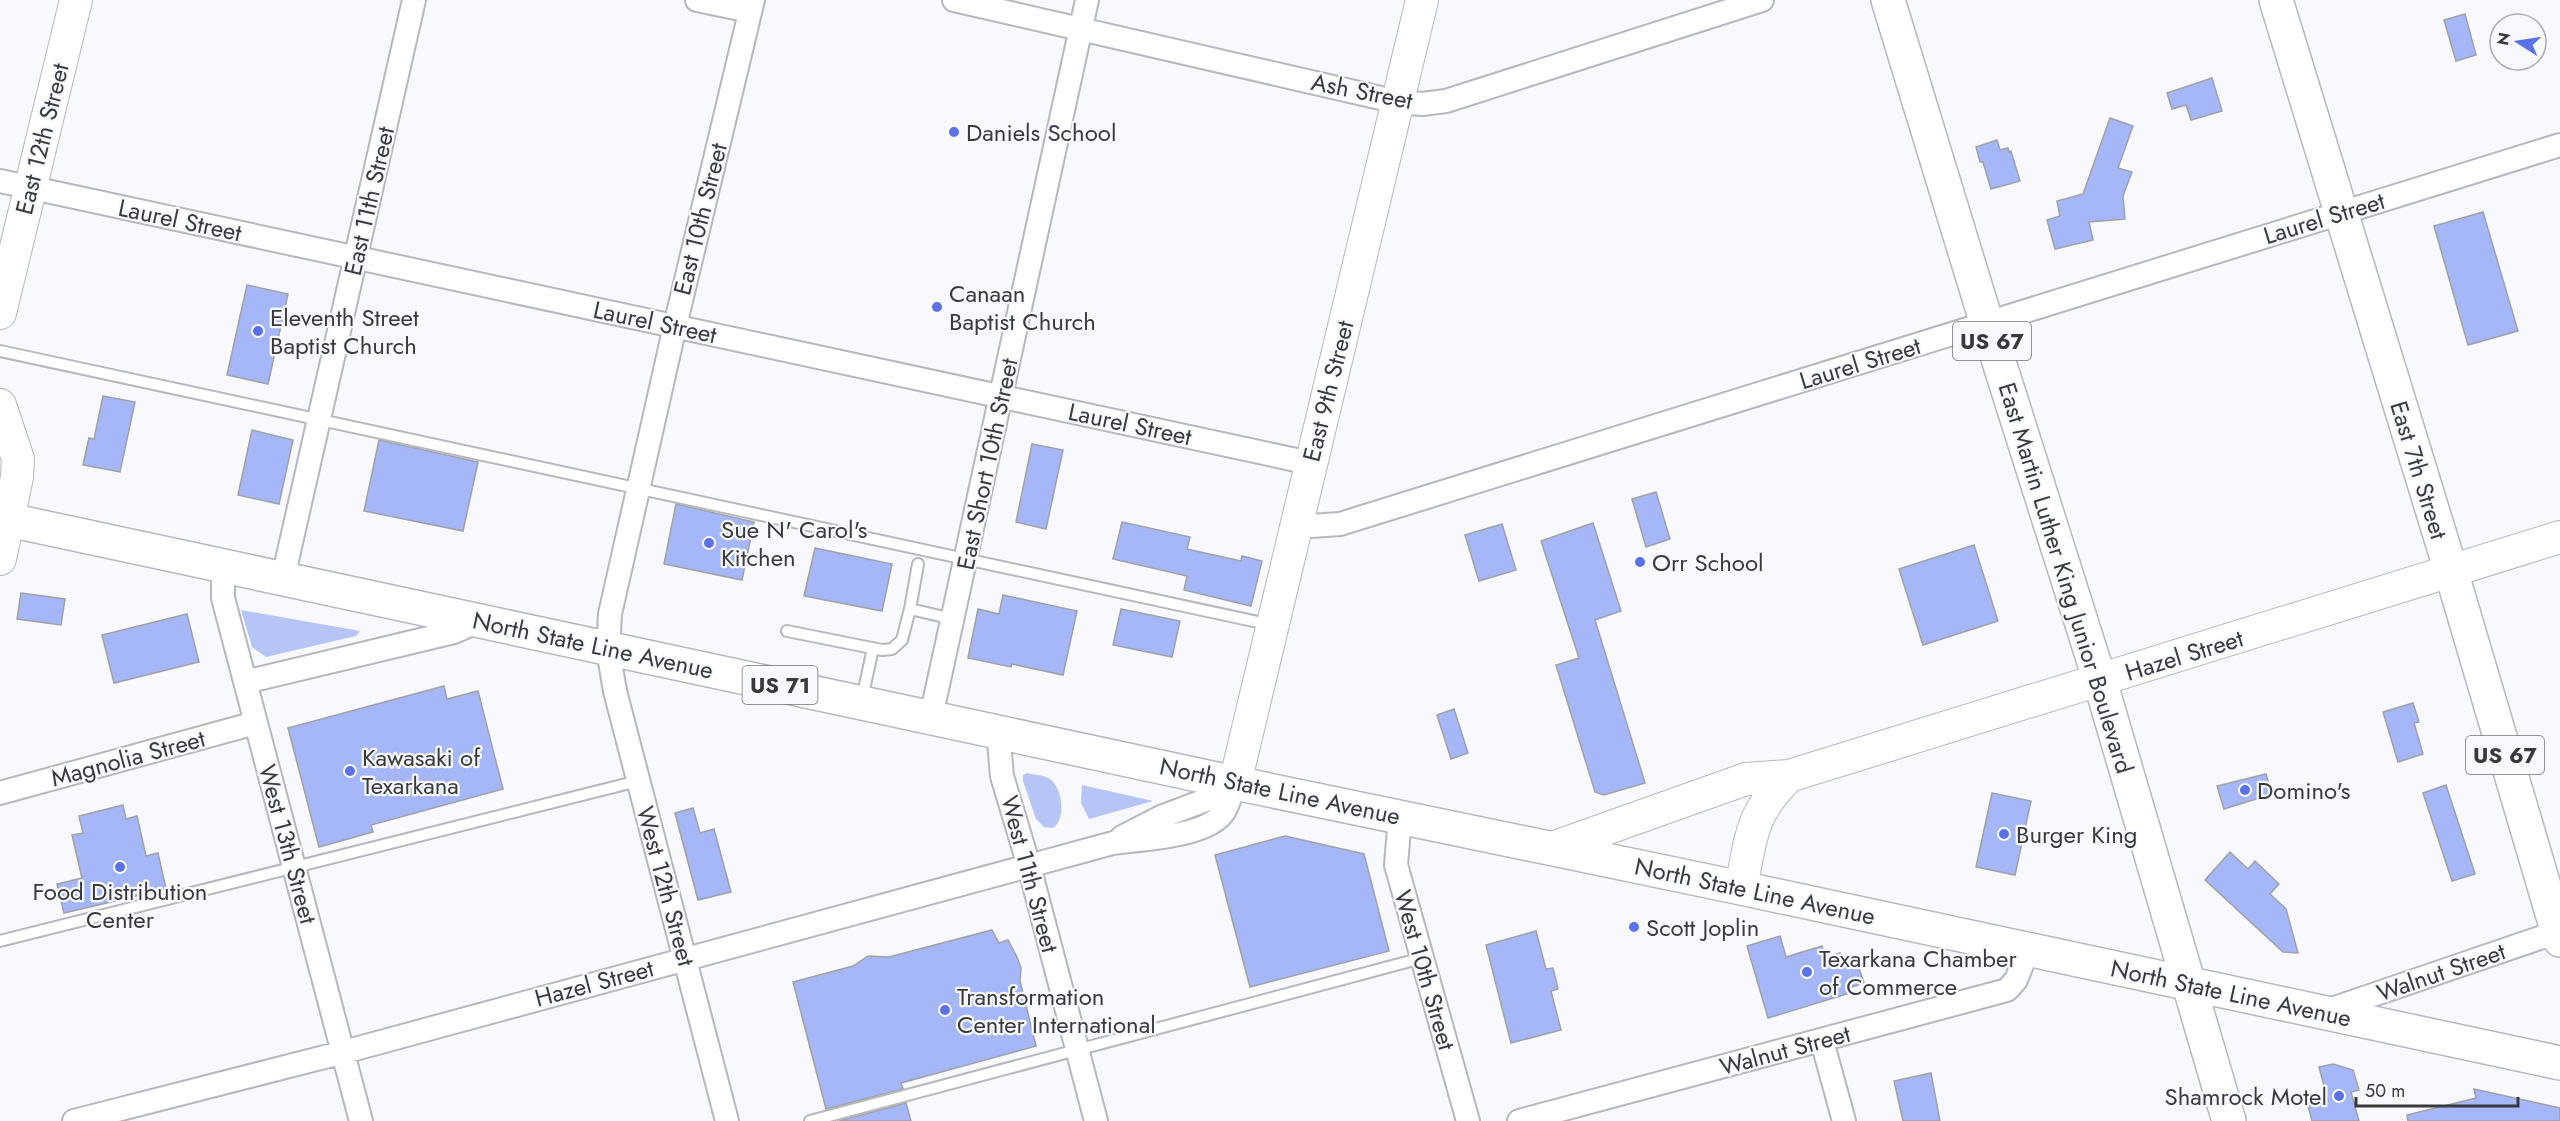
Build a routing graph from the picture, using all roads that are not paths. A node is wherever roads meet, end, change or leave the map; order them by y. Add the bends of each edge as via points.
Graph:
1 (76, 0) edge
2 (414, 0) edge
3 (697, 0) edge
4 (954, 0) edge
5 (1087, 0) edge
6 (1422, 0) edge
7 (1762, 0) edge
8 (1888, 0) edge
9 (2276, 0) edge
10 (752, 6) edge
11 (1080, 29) junction
12 (1398, 102) junction
13 (2560, 145) edge
14 (14, 184) edge
15 (2340, 213) junction
16 (356, 258) junction
17 (0, 313) edge
18 (1987, 324) junction
19 (675, 326) junction
20 (0, 351) edge
21 (1002, 397) junction
22 (0, 405) edge
23 (319, 420) junction
24 (1310, 463) junction
25 (638, 488) junction
26 (4, 519) edge
27 (1296, 524) junction
28 (2560, 537) edge
29 (0, 559) edge
30 (966, 559) junction
31 (918, 564) dead end
32 (223, 566) junction
33 (2451, 571) junction
34 (283, 578) junction
35 (910, 609) junction
36 (953, 619) junction
37 (479, 621) junction
38 (1272, 625) junction
39 (787, 631) dead end
40 (873, 648) junction
41 (608, 650) junction
42 (2100, 681) junction
43 (245, 682) junction
44 (861, 702) junction
45 (931, 717) junction
46 (255, 723) junction
47 (998, 731) junction
48 (1789, 776) junction
49 (638, 781) junction
50 (1235, 783) junction
51 (0, 794) edge
52 (1400, 817) junction
53 (1552, 848) junction
54 (1029, 866) junction
55 (294, 869) junction
56 (1741, 888) junction
57 (2559, 934) edge
58 (0, 941) edge
59 (2028, 950) junction
60 (685, 957) junction
61 (1422, 958) junction
62 (2189, 984) junction
63 (2322, 1012) junction
64 (1822, 1041) junction
65 (1077, 1050) junction
66 (344, 1052) junction
67 (2560, 1063) edge
68 (74, 1121) edge
69 (362, 1121) edge
70 (727, 1121) edge
71 (810, 1121) edge
72 (1096, 1121) edge
73 (1468, 1121) edge
74 (1519, 1121) edge
75 (1844, 1121) edge
76 (2229, 1121) edge

1 - 14 street, East 12th Street
2 - 16 street, East 11th Street
3 - 10 street
4 - 11 street, Ash Street
5 - 11 street, East Short 10th Street
6 - 12 street, East 9th Street
7 - 12 street, Ash Street via 1446,101
8 - 18 main road, East Martin Luther King Junior Boulevard / US 67
9 - 15 main road, East 7th Street / US 67
10 - 19 street, East 10th Street
11 - 12 street, Ash Street
11 - 21 street, East Short 10th Street
12 - 24 street, East 9th Street
13 - 15 street, Laurel Street
14 - 16 street, Laurel Street
14 - 17 street, East 12th Street
15 - 18 street, Laurel Street
15 - 33 main road, East 7th Street / US 67
16 - 19 street, Laurel Street
16 - 23 street, East 11th Street
18 - 27 street, Laurel Street via 1341,524
18 - 42 main road, East Martin Luther King Junior Boulevard / US 67
19 - 21 street, Laurel Street
19 - 25 street, East 10th Street
20 - 23 lane
21 - 24 street, Laurel Street
21 - 30 street, East Short 10th Street
22 - 26 street via 18,459 17,477
23 - 25 lane
23 - 34 street, East 11th Street
24 - 27 street, East 9th Street
25 - 30 lane
25 - 41 street, East 10th Street via 610,614
26 - 29 street
26 - 32 main road, North State Line Avenue / US 71
27 - 38 street, East 9th Street
28 - 33 street, Hazel Street
30 - 36 street, East Short 10th Street
30 - 38 lane
31 - 35 lane
32 - 34 main road, North State Line Avenue / US 71
32 - 43 street, West 13th Street via 223,598
33 - 42 street, Hazel Street
33 - 57 main road, East 7th Street / US 67
34 - 37 main road, North State Line Avenue / US 71
35 - 36 lane
35 - 40 lane via 898,646 892,650
36 - 45 street, East Short 10th Street
37 - 41 main road, North State Line Avenue / US 71
37 - 43 street via 454,632
38 - 50 street, East 9th Street
39 - 40 lane
40 - 44 lane
41 - 44 main road, North State Line Avenue / US 71
41 - 49 street, West 12th Street
42 - 48 street, Hazel Street
42 - 62 main road, East Martin Luther King Junior Boulevard / US 67
43 - 46 street, West 13th Street
44 - 45 main road, North State Line Avenue / US 71
45 - 47 main road, North State Line Avenue / US 71
46 - 51 street, Magnolia Street
46 - 55 street, West 13th Street
47 - 50 main road, North State Line Avenue / US 71
47 - 54 street, West 11th Street via 1002,776
48 - 53 street via 1746,779
48 - 56 street, Hazel Street via 1769,795 1758,814
49 - 55 lane
49 - 60 street, West 12th Street
50 - 52 main road, North State Line Avenue / US 71
50 - 54 street, Hazel Street via 1227,807 1214,822
52 - 53 main road, North State Line Avenue / US 71
52 - 61 street, West 10th Street via 1396,865
53 - 56 main road, North State Line Avenue
54 - 60 street, Hazel Street
54 - 65 street, West 11th Street
55 - 58 lane
55 - 66 street, West 13th Street
56 - 59 main road, North State Line Avenue
57 - 63 street, Walnut Street
59 - 62 main road, North State Line Avenue
59 - 64 street, Walnut Street via 2016,980 2007,990
60 - 66 street, Hazel Street
60 - 70 street, West 12th Street
61 - 65 lane
61 - 73 street, West 10th Street
62 - 63 main road, North State Line Avenue
62 - 76 main road, US 67
63 - 67 main road, North State Line Avenue
64 - 74 street, Walnut Street
64 - 75 street
65 - 71 lane
65 - 72 street, West 11th Street
66 - 68 street, Hazel Street
66 - 69 street, West 13th Street

